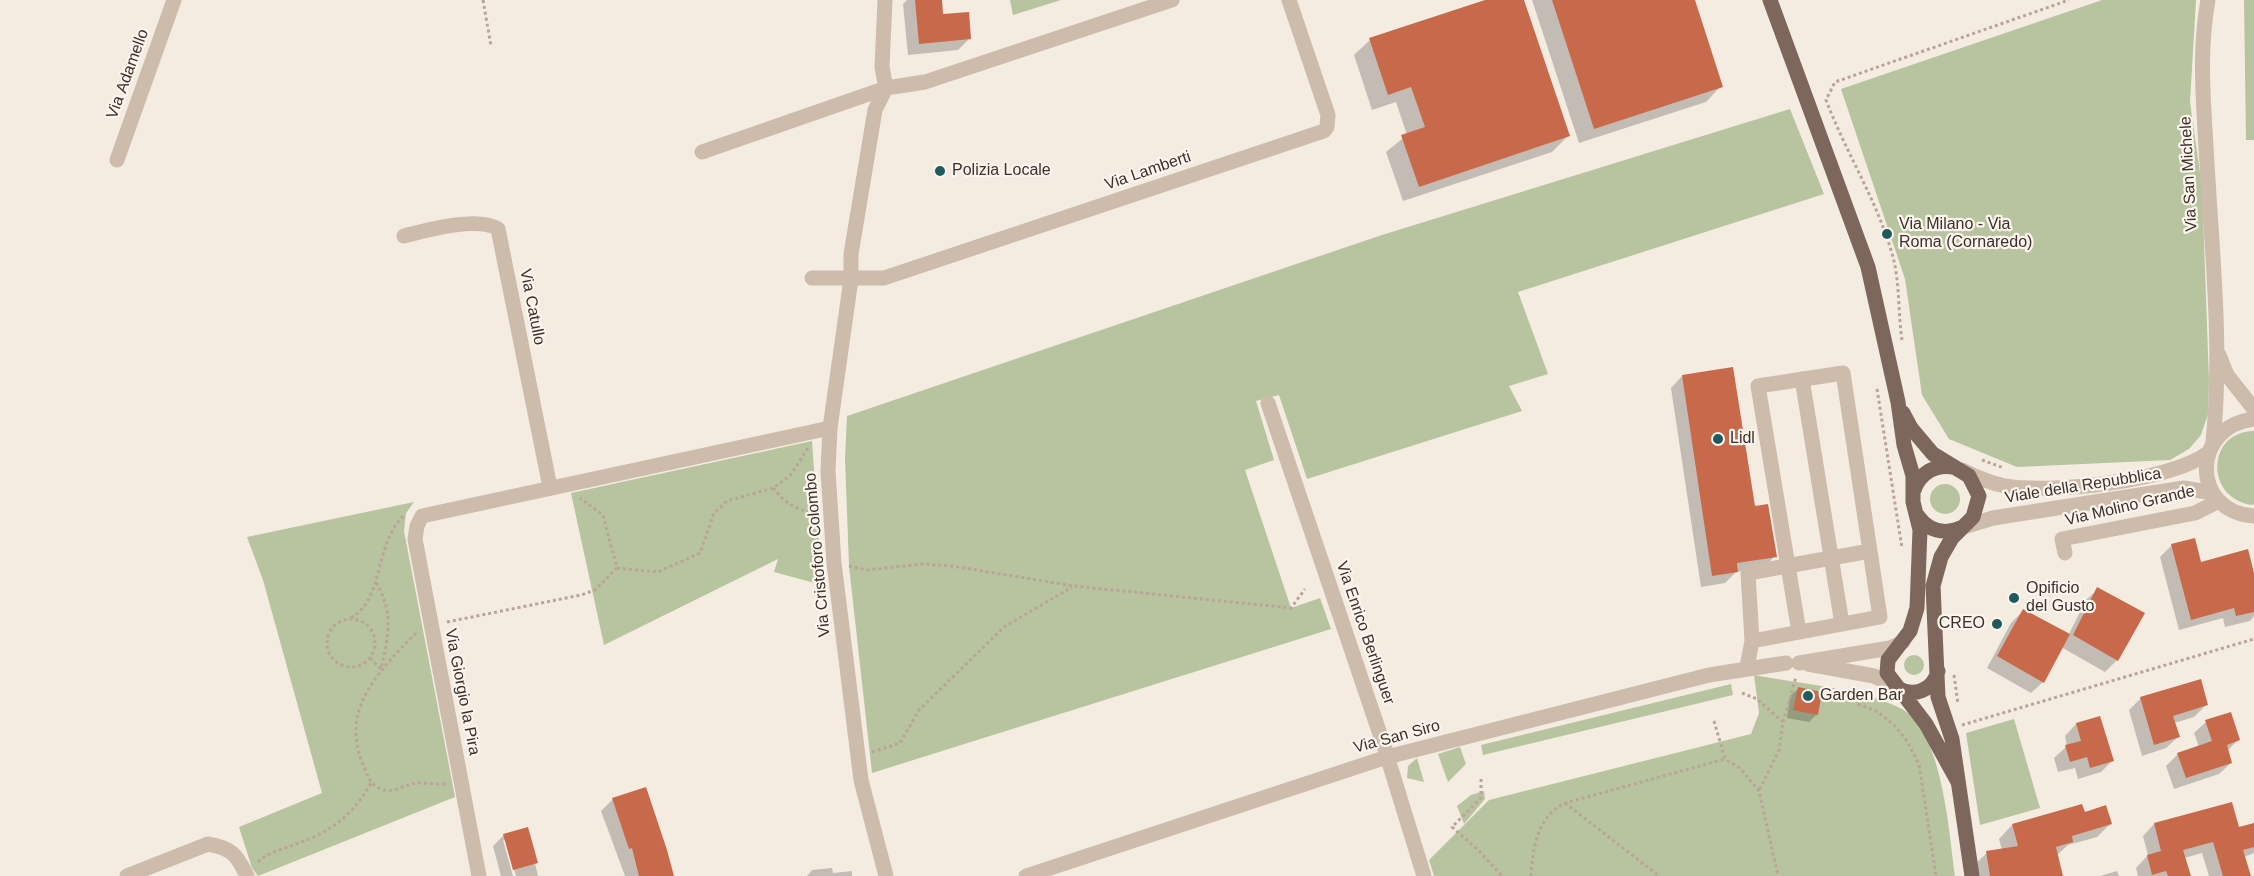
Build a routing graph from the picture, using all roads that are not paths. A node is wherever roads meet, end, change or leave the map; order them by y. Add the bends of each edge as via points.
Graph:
1 (174, 0) edge
2 (885, 0) edge
3 (1172, 0) edge
4 (1289, 0) edge
5 (1770, 0) edge
6 (2208, 0) edge
7 (886, 88) junction
8 (702, 152) dead end
9 (117, 160) dead end
10 (404, 236) dead end
11 (812, 278) dead end
12 (851, 279) junction
13 (2216, 346) junction
14 (1802, 379) junction
15 (1898, 402) junction
16 (1268, 403) dead end
17 (2254, 409) edge
18 (2254, 419) edge
19 (823, 429) junction
20 (2210, 448) junction
21 (1958, 469) junction
22 (556, 485) junction
23 (1914, 494) junction
24 (2216, 497) junction
25 (1917, 514) junction
26 (2253, 517) edge
27 (1964, 526) junction
28 (1870, 551) junction
29 (2065, 553) dead end
30 (1832, 558) junction
31 (1788, 566) junction
32 (1842, 624) junction
33 (1799, 632) junction
34 (1752, 641) junction
35 (1903, 642) junction
36 (1747, 667) junction
37 (1938, 668) junction
38 (1786, 669) road end
39 (1894, 686) junction
40 (1387, 757) junction
41 (1958, 782) junction
42 (1971, 873) edge
43 (247, 875) edge
44 (127, 876) edge
45 (479, 876) edge
46 (886, 876) edge
47 (1026, 876) edge
48 (1424, 876) edge

1 - 9 street, Via Adamello
2 - 7 street via 882,67
3 - 7 street via 925,82
4 - 12 street, Via Lamberti via 1328,115 1324,131 884,278
5 - 15 main road via 1868,267
6 - 13 street, Via San Michele via 2202,67
7 - 8 street
7 - 12 street, Via Cristoforo Colombo via 875,110 851,254
10 - 22 street, Via Catullo via 444,226 490,224 498,229
11 - 12 street
12 - 19 street, Via Cristoforo Colombo
13 - 17 street, Via San Michele via 2227,375
13 - 20 street, Via San Michele via 2216,408
14 - 28 street via 1843,373
14 - 30 street
14 - 31 street via 1758,386
15 - 21 main road via 1921,441 1933,454
15 - 23 main road
16 - 40 street, Via Enrico Berlinguer
18 - 20 street, Viale della Repubblica via 2228,426
19 - 22 street
19 - 46 street, Via Cristoforo Colombo via 834,562 861,780
20 - 21 street, Viale della Repubblica via 2187,467 2160,475 2044,489 2005,486
20 - 24 street, Via San Michele via 2206,474
21 - 23 main road via 1940,466 1927,472 1917,483
21 - 27 main road via 1973,480 1978,496 1976,511
22 - 45 street, Via Giorgio la Pira via 422,516 417,526 415,539 430,625
23 - 25 main road
24 - 26 street, Viale della Repubblica via 2234,512
24 - 27 street, Viale della Repubblica via 2184,488
24 - 29 street, Via Molino Grande via 2195,513 2062,539
25 - 27 main road via 1936,530
25 - 35 main road via 1917,608
27 - 37 main road via 1949,543 1934,578
28 - 30 street
28 - 32 street via 1880,617
30 - 31 street
30 - 32 street
31 - 33 street
31 - 34 street via 1748,573
32 - 33 street
33 - 34 street
34 - 36 street
35 - 39 main road via 1887,666
35 - 39 street via 1890,648 1799,663 1874,676
36 - 38 street, Via San Siro
36 - 40 street, Via San Siro
37 - 39 main road via 1933,683 1920,692 1905,692
37 - 41 main road via 1939,702 1952,739
39 - 41 main road via 1926,724
40 - 47 street, Via San Siro
40 - 48 street, Via Enrico Berlinguer
41 - 42 main road
43 - 44 street via 239,858 208,844

